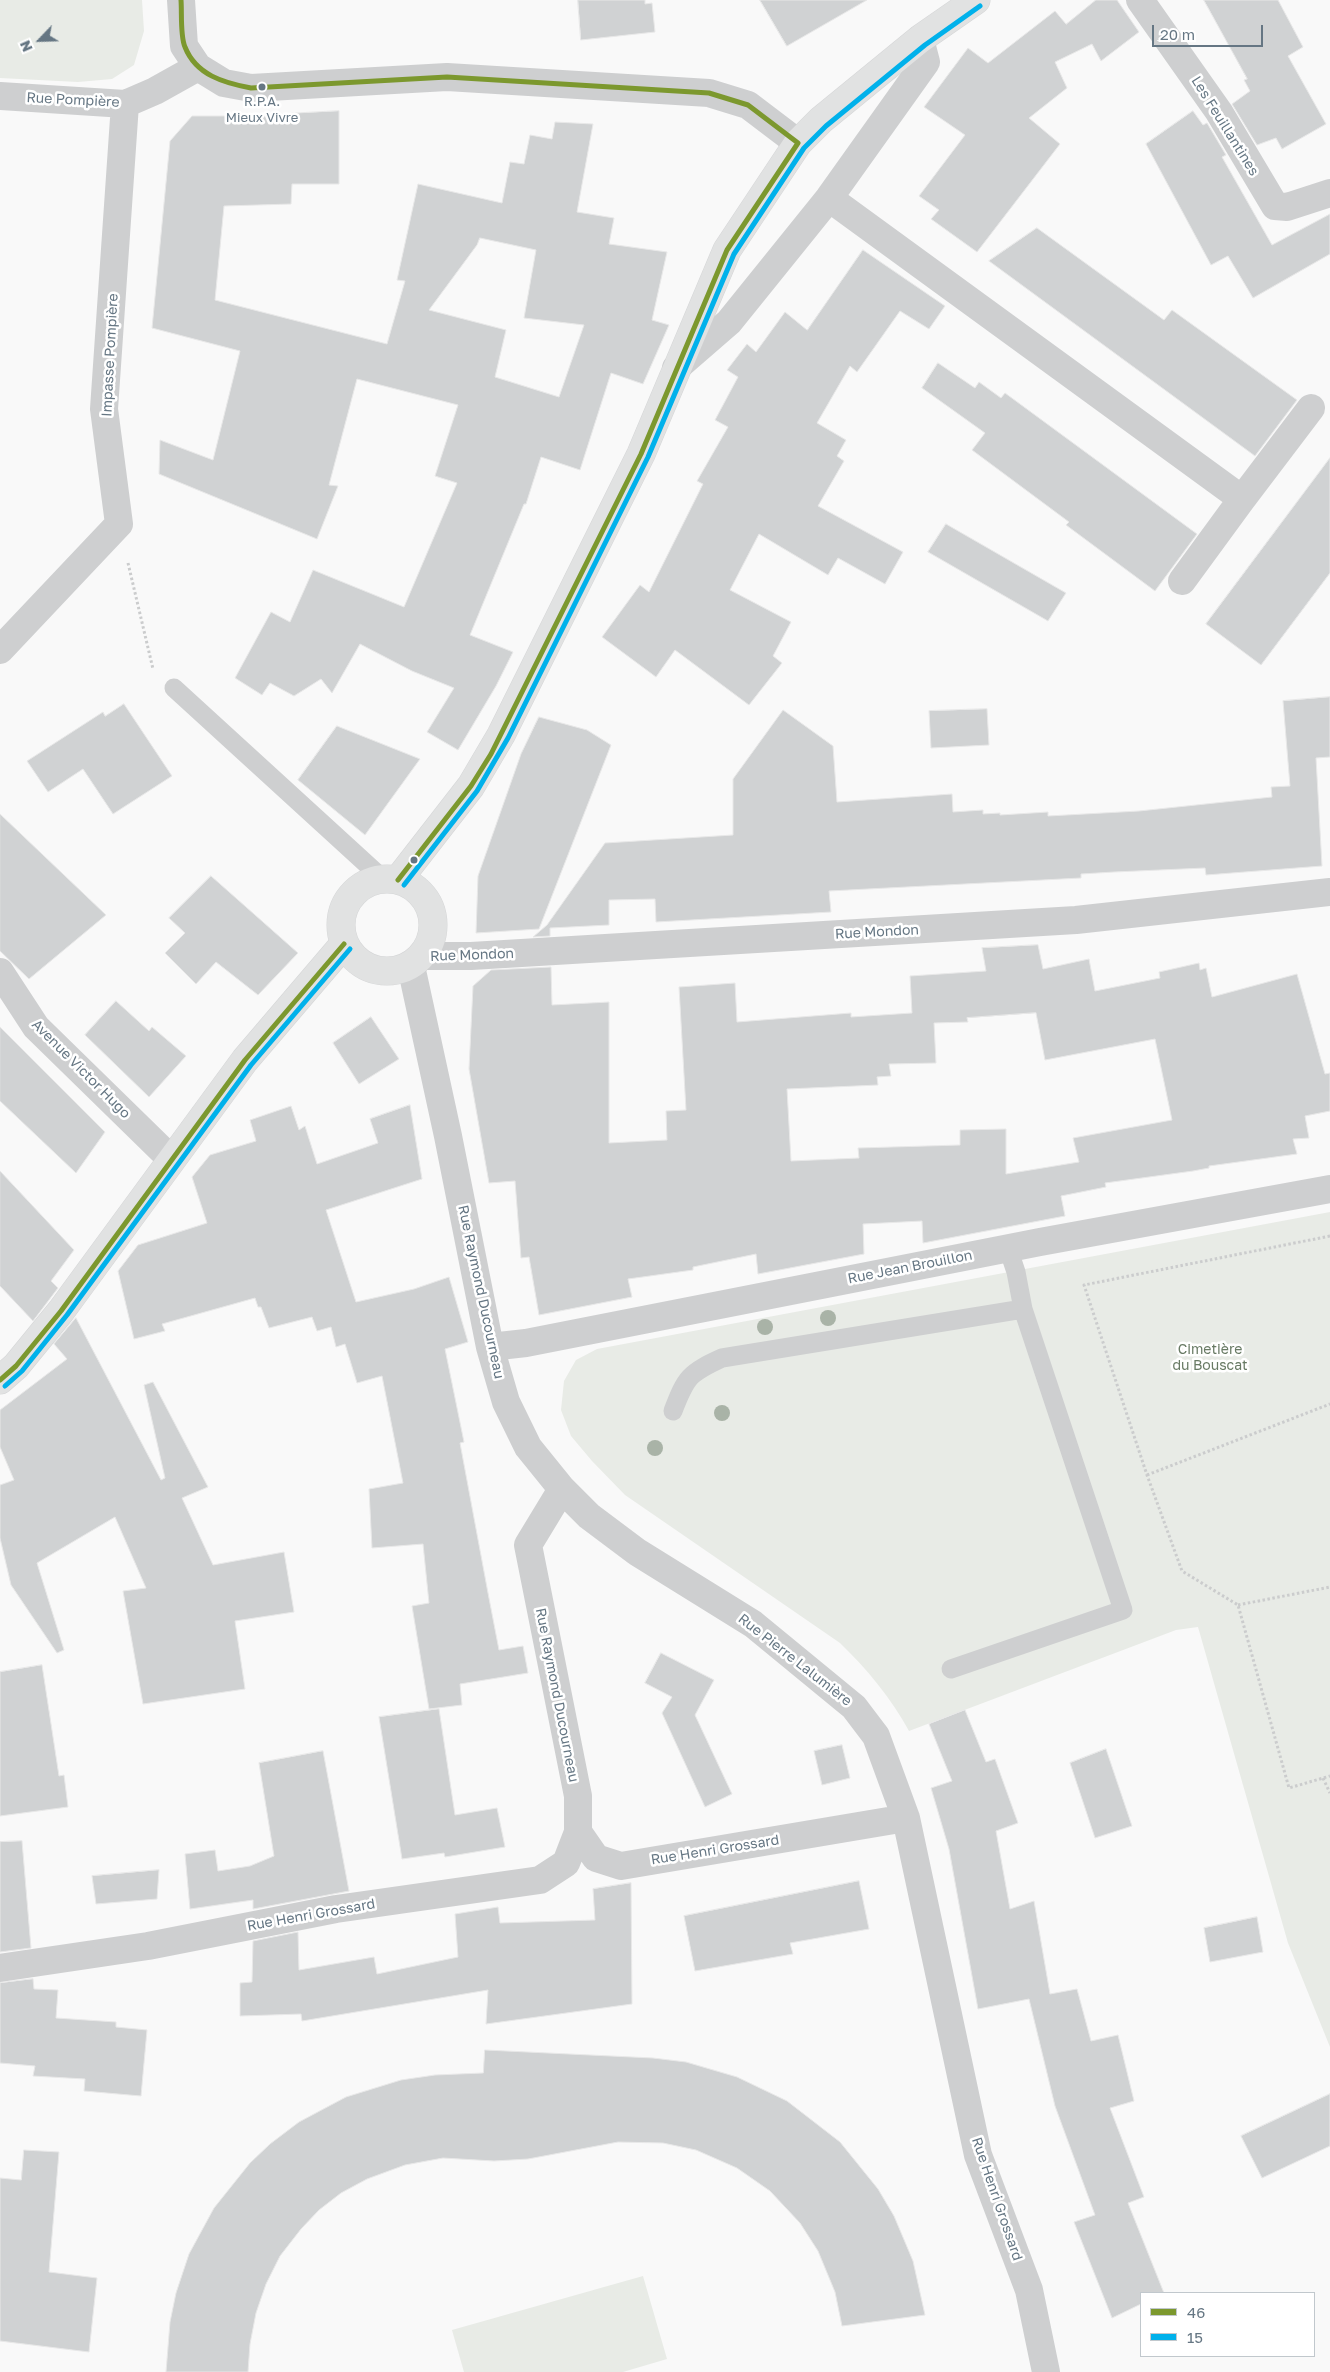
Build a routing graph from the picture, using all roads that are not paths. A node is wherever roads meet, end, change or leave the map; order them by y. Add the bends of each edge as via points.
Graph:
1 (181, 0) edge
2 (976, 0) edge
3 (1140, 0) edge
4 (920, 39) junction
5 (198, 67) junction
6 (0, 96) edge
7 (125, 104) junction
8 (798, 143) junction
9 (1330, 193) edge
10 (829, 198) junction
11 (676, 368) junction
12 (1311, 408) dead end
13 (1242, 499) junction
14 (1182, 581) dead end
15 (0, 650) edge
16 (174, 688) road end
17 (391, 879) junction
18 (1330, 892) edge
19 (344, 944) junction
20 (416, 961) junction
21 (0, 972) edge
22 (171, 1160) junction
23 (1330, 1189) edge
24 (1008, 1248) junction
25 (1023, 1309) junction
26 (490, 1347) junction
27 (0, 1380) edge
28 (673, 1411) dead end
29 (562, 1489) junction
30 (951, 1670) dead end
31 (906, 1818) junction
32 (578, 1832) junction
33 (0, 1968) edge
34 (1046, 2372) edge

1 - 5 street via 184,46
2 - 4 street
3 - 9 street, Les Feuillantines via 1219,112 1275,206 1287,207
4 - 8 street via 821,120
4 - 10 street via 926,62
5 - 7 street, Rue Pompière
5 - 8 street via 224,83 250,88 447,78 709,93 748,105
6 - 7 street, Rue Pompière
7 - 15 street, Impasse Pompière via 104,409 119,524
8 - 11 street via 727,250
10 - 11 street via 729,322
10 - 13 street
11 - 17 street via 641,454 491,754 471,786
12 - 13 street
13 - 14 street
16 - 17 lane
17 - 19 street via 369,882 347,901 342,915
17 - 20 street via 412,886 432,911 434,926 430,942
18 - 20 street, Rue Mondon via 1076,920
19 - 20 street via 353,957 380,972 396,971
19 - 22 street via 245,1060
20 - 26 street, Rue Raymond Ducourneau
21 - 22 street, Avenue Victor Hugo via 36,1027
22 - 27 street via 40,1338
23 - 24 street, Rue Jean Brouillon
24 - 25 lane
24 - 26 street, Rue Jean Brouillon via 526,1343
25 - 28 lane via 722,1358 697,1369 682,1387
25 - 30 lane via 1123,1610
26 - 29 street, Rue Raymond Ducourneau via 506,1402 524,1439
29 - 31 street, Rue Pierre Lalumière via 589,1516 637,1552 753,1624 854,1707 876,1736
29 - 32 street, Rue Raymond Ducourneau via 528,1545 578,1796
31 - 32 street, Rue Henri Grossard via 621,1866 596,1858
31 - 34 street, Rue Henri Grossard via 978,2154 1029,2290
32 - 33 street, Rue Henri Grossard via 566,1863 540,1880 336,1909 148,1946

